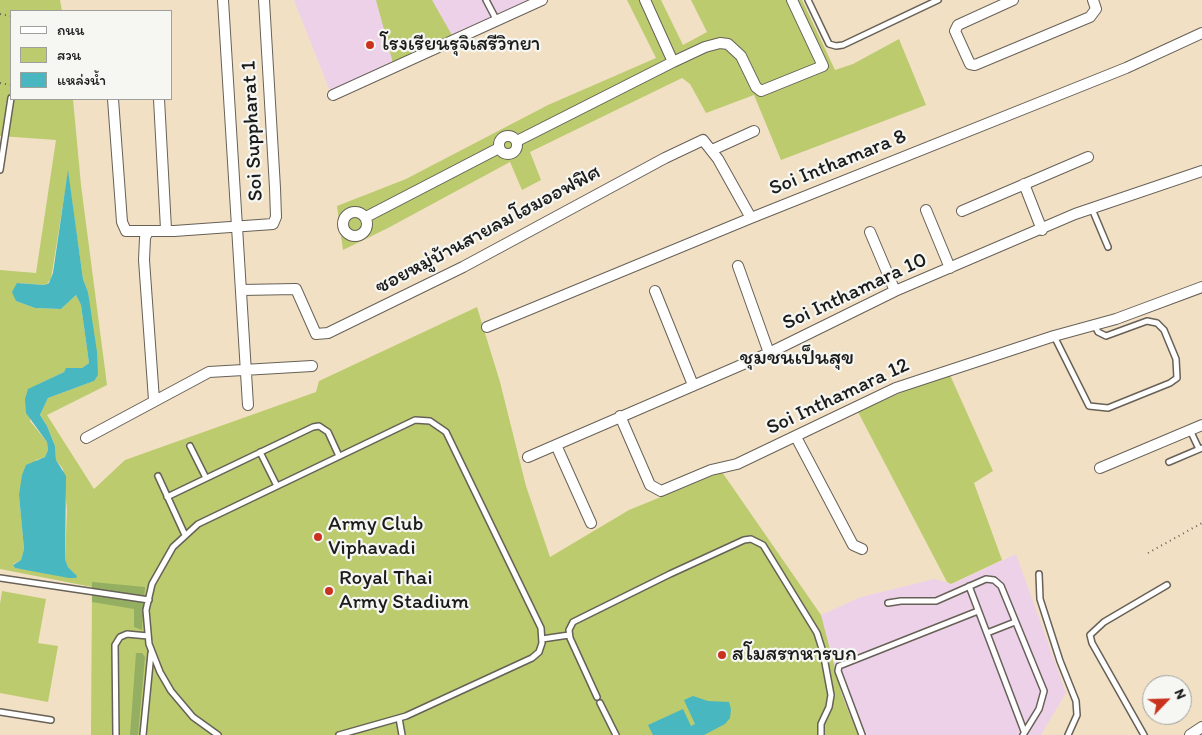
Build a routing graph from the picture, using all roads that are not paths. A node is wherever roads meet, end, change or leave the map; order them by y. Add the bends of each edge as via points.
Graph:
1 (223, 0) edge
2 (264, 0) edge
3 (486, 0) edge
4 (542, 0) edge
5 (645, 0) edge
6 (792, 0) edge
7 (808, 0) edge
8 (938, 0) edge
9 (1013, 0) edge
10 (1092, 0) edge
11 (497, 21) junction
12 (1202, 32) edge
13 (673, 62) junction
14 (333, 95) dead end
15 (11, 100) edge
16 (113, 100) edge
17 (159, 100) edge
18 (754, 131) dead end
19 (712, 150) junction
20 (1088, 156) dead end
21 (0, 170) edge
22 (1202, 171) edge
23 (1024, 184) junction
24 (1092, 209) junction
25 (926, 210) dead end
26 (962, 211) dead end
27 (366, 217) dead end
28 (750, 218) junction
29 (238, 228) junction
30 (166, 229) junction
31 (1042, 230) junction
32 (148, 231) junction
33 (870, 232) dead end
34 (1108, 248) dead end
35 (738, 266) dead end
36 (950, 268) junction
37 (1202, 287) edge
38 (241, 290) junction
39 (655, 291) dead end
40 (895, 291) junction
41 (1095, 326) junction
42 (487, 327) dead end
43 (1054, 336) junction
44 (769, 353) junction
45 (312, 366) dead end
46 (246, 368) junction
47 (693, 385) junction
48 (154, 400) junction
49 (248, 405) dead end
50 (620, 416) junction
51 (1202, 425) edge
52 (1190, 430) junction
53 (796, 437) junction
54 (86, 438) dead end
55 (556, 445) junction
56 (190, 446) dead end
57 (1201, 448) edge
58 (260, 452) junction
59 (339, 456) junction
60 (528, 457) dead end
61 (1169, 462) dead end
62 (1100, 468) dead end
63 (158, 476) dead end
64 (206, 478) junction
65 (277, 486) junction
66 (167, 497) junction
67 (590, 523) dead end
68 (184, 535) junction
69 (862, 549) dead end
70 (1039, 574) dead end
71 (0, 578) edge
72 (1166, 585) dead end
73 (969, 586) junction
74 (148, 600) junction
75 (888, 603) dead end
76 (978, 611) junction
77 (1015, 622) junction
78 (987, 634) junction
79 (569, 635) junction
80 (148, 636) junction
81 (542, 639) junction
82 (151, 650) junction
83 (597, 697) dead end
84 (600, 703) dead end
85 (0, 712) edge
86 (399, 718) junction
87 (51, 720) dead end
88 (1202, 727) edge
89 (1023, 733) edge
90 (116, 735) edge
91 (143, 735) edge
92 (218, 735) edge
93 (339, 735) edge
94 (402, 735) edge
95 (616, 735) edge
96 (821, 735) edge
97 (862, 735) edge
98 (1068, 735) edge
99 (1144, 735) edge
100 (1190, 735) edge

1 - 29 street
2 - 29 street, Soi Suppharat 1 via 276,217 270,226
3 - 11 lane
4 - 11 street
5 - 13 street
6 - 13 street via 823,66 761,92 741,56 728,44 705,47
7 - 8 lane via 829,44 836,46
9 - 10 street via 958,26 955,31 970,64 975,65 1090,17 1096,9
11 - 14 street
12 - 28 street, Soi Inthamara 8 via 1118,72
13 - 27 street via 517,141 512,154 503,153 499,148
15 - 21 lane
16 - 32 street via 122,222 126,231
17 - 30 street
18 - 19 street
19 - 28 street
19 - 38 street, ซอยหมู่บ้านสายลมโฮมออฟฟิศ via 706,141 698,141 463,267 328,333 316,334 293,287
20 - 23 street
22 - 24 street, Soi Inthamara 10
23 - 26 street
23 - 31 street
24 - 31 street, Soi Inthamara 10
24 - 34 lane
25 - 36 street
28 - 42 street, Soi Inthamara 8
29 - 30 street
29 - 38 street
30 - 32 street
31 - 36 street, Soi Inthamara 10
32 - 48 street via 144,260
33 - 40 street
35 - 44 street
36 - 40 street, Soi Inthamara 10
37 - 41 street, Soi Inthamara 12
38 - 46 street
39 - 47 street
40 - 44 street, Soi Inthamara 10
41 - 43 street, Soi Inthamara 12
41 - 43 lane via 1106,336 1147,321 1157,323 1164,330 1176,359 1177,378 1108,408 1089,406
43 - 53 street, Soi Inthamara 12 via 896,388
44 - 47 street, Soi Inthamara 10
45 - 46 street
46 - 48 street via 209,372
46 - 49 street
47 - 50 street, Soi Inthamara 10
48 - 54 street
50 - 53 street, Soi Inthamara 12 via 650,485 657,490 711,470 730,467
50 - 55 street, Soi Inthamara 10
51 - 52 street
52 - 57 lane
52 - 62 street
53 - 69 street via 853,545
55 - 60 street, Soi Inthamara 10
55 - 67 street
56 - 64 lane
57 - 61 lane
58 - 59 lane via 319,426 328,432
58 - 64 lane
58 - 65 lane
59 - 65 lane
59 - 81 lane via 415,420 438,424 446,432 541,628
63 - 66 lane
64 - 66 lane
65 - 68 lane via 198,524
66 - 68 lane
68 - 74 lane via 162,565
70 - 98 lane via 1040,599 1076,701 1077,716
71 - 74 lane
72 - 99 lane via 1104,622 1090,635
73 - 75 lane via 936,601
73 - 76 lane
73 - 77 lane via 986,579 994,580 1001,586
74 - 80 lane
76 - 78 lane
76 - 97 lane via 839,666 838,671
77 - 78 lane
77 - 89 lane via 1044,691 1039,709
78 - 89 lane
79 - 81 lane
79 - 83 lane
79 - 96 lane via 570,627 579,617 744,540 757,541 763,545 811,620 823,652 831,695 830,707 821,724
80 - 82 lane
80 - 90 lane via 127,634 120,637 115,645
81 - 86 lane via 539,652 532,658
82 - 91 lane
82 - 92 lane via 171,691 193,717
84 - 95 lane
85 - 87 lane
86 - 93 lane
86 - 94 lane
88 - 100 street

